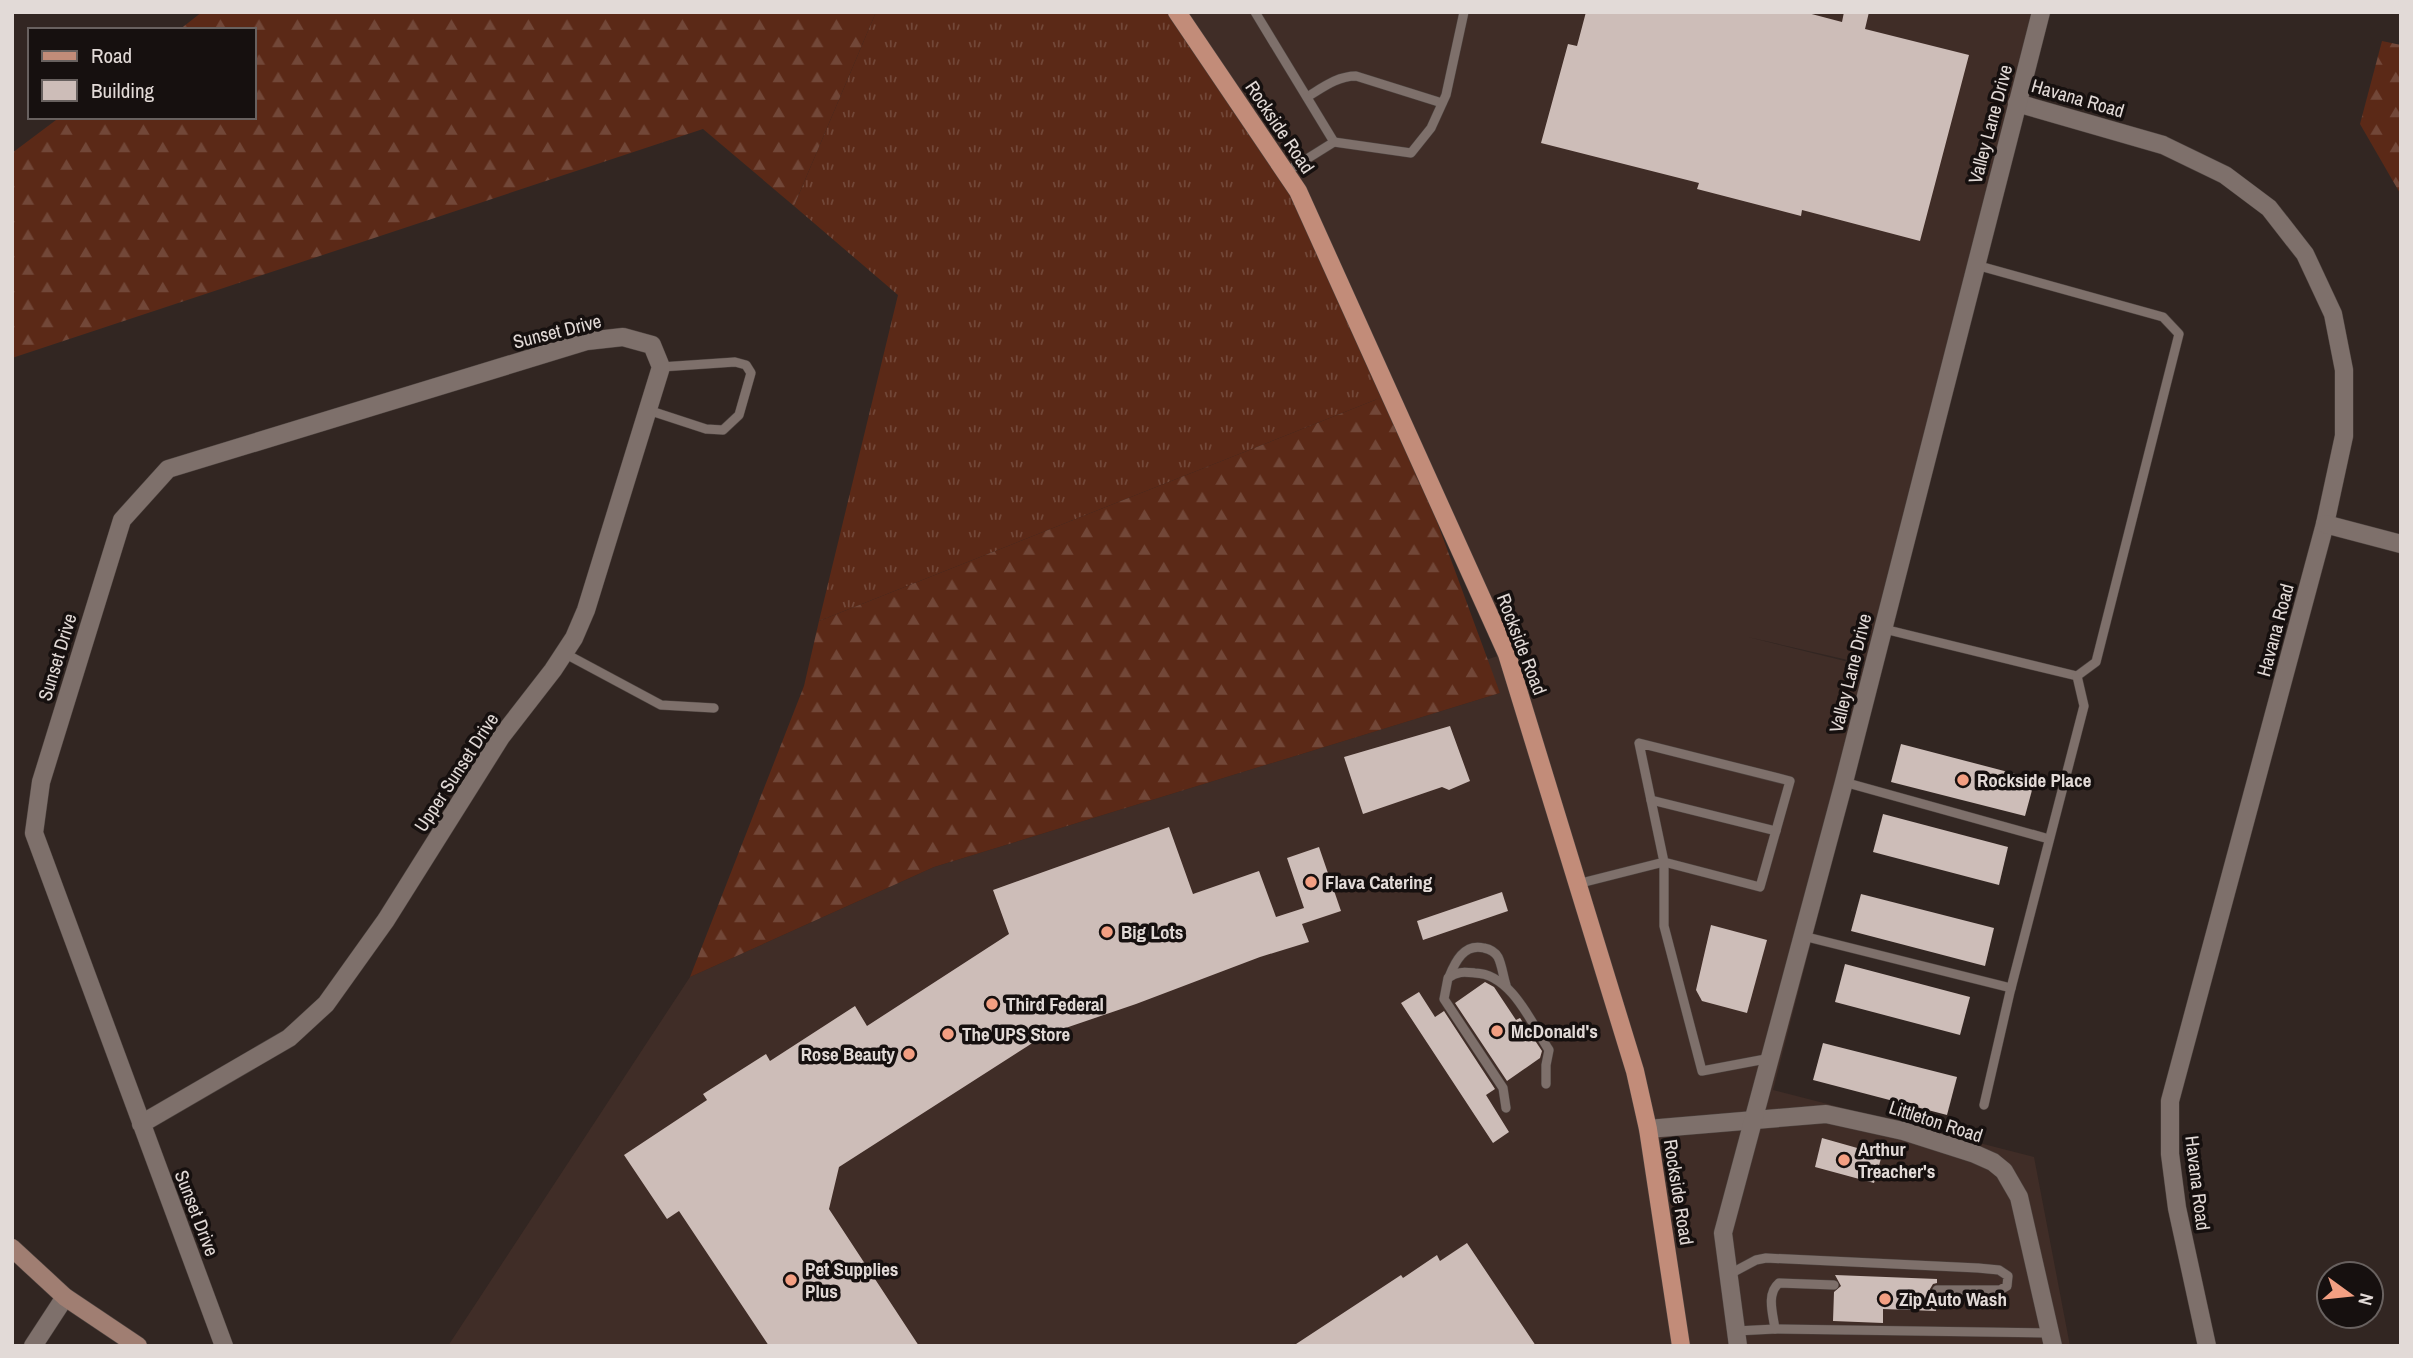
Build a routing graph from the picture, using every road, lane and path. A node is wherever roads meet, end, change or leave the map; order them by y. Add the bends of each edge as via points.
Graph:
1 (1177, 12) edge
2 (1255, 12) edge
3 (1464, 12) edge
4 (2041, 12) edge
5 (1307, 97) junction
6 (1442, 103) junction
7 (2017, 103) junction
8 (1334, 142) junction
9 (1286, 172) junction
10 (1974, 265) junction
11 (661, 367) junction
12 (648, 410) junction
13 (2325, 524) junction
14 (2401, 544) edge
15 (1884, 629) junction
16 (564, 653) junction
17 (2077, 676) junction
18 (715, 708) dead end
19 (1844, 782) junction
20 (1651, 800) junction
21 (1776, 831) junction
22 (2049, 839) junction
23 (1664, 862) junction
24 (1577, 884) junction
25 (1803, 936) junction
26 (1448, 978) junction
27 (1507, 986) junction
28 (2011, 988) junction
29 (1771, 1058) junction
30 (1546, 1084) dead end
31 (1984, 1105) dead end
32 (1506, 1108) dead end
33 (1754, 1121) junction
34 (141, 1124) junction
35 (1648, 1129) junction
36 (12, 1248) edge
37 (1728, 1275) junction
38 (1834, 1285) dead end
39 (1937, 1290) dead end
40 (65, 1297) junction
41 (1775, 1329) junction
42 (1737, 1338) edge
43 (2052, 1339) edge
44 (33, 1346) edge
45 (138, 1346) edge
46 (224, 1346) edge
47 (1682, 1346) edge
48 (2207, 1346) edge

1 - 9 main road, Rockside Road
2 - 5 lane
3 - 6 lane
4 - 7 street, Valley Lane Drive
5 - 6 lane via 1329,83 1356,76
5 - 8 lane
6 - 8 lane via 1431,128 1411,153
7 - 10 street, Valley Lane Drive
7 - 13 street, Havana Road via 2162,145 2225,175 2269,208 2305,254 2333,314 2344,370 2344,436
8 - 9 lane
9 - 24 main road, Rockside Road via 1507,654
10 - 15 street, Valley Lane Drive
10 - 17 lane via 2163,317 2179,334 2096,662
11 - 12 street, Upper Sunset Drive
11 - 12 lane via 735,362 747,365 751,373 739,415 723,430
11 - 34 street, Sunset Drive via 652,345 623,337 587,341 169,470 122,520 41,782 34,833
12 - 16 street, Upper Sunset Drive via 586,610
13 - 14 street
13 - 48 street, Havana Road via 2170,1101 2169,1154 2177,1209
15 - 17 lane
15 - 19 street, Valley Lane Drive
16 - 18 lane via 661,705
16 - 34 street, Upper Sunset Drive via 501,737 386,920 326,1004 289,1038
17 - 22 lane via 2084,706
19 - 22 lane
19 - 25 street, Valley Lane Drive
20 - 21 lane
20 - 21 lane via 1639,743 1790,781
20 - 23 lane
21 - 23 lane via 1760,887
22 - 28 lane
23 - 24 lane
23 - 29 lane via 1664,926 1702,1071
24 - 35 main road, Rockside Road
25 - 28 lane
25 - 29 street, Valley Lane Drive
26 - 27 lane via 1457,972 1489,973
26 - 27 lane via 1466,949 1479,947 1497,956
26 - 32 lane via 1444,999 1503,1088
27 - 30 lane via 1549,1051
28 - 31 lane
29 - 33 street, Valley Lane Drive
33 - 35 street, Littleton Road
33 - 37 street, Valley Lane Drive via 1723,1233
33 - 43 street, Littleton Road via 1826,1114 1903,1130 1975,1154 2004,1171 2019,1197
34 - 46 street, Sunset Drive
35 - 47 main road, Rockside Road
36 - 40 street
37 - 39 lane via 1766,1258 1978,1268 2008,1276 2007,1286 2000,1290
37 - 42 street, Valley Lane Drive
38 - 41 lane via 1779,1283 1771,1303
40 - 44 street
40 - 45 street
41 - 42 lane
41 - 43 lane

